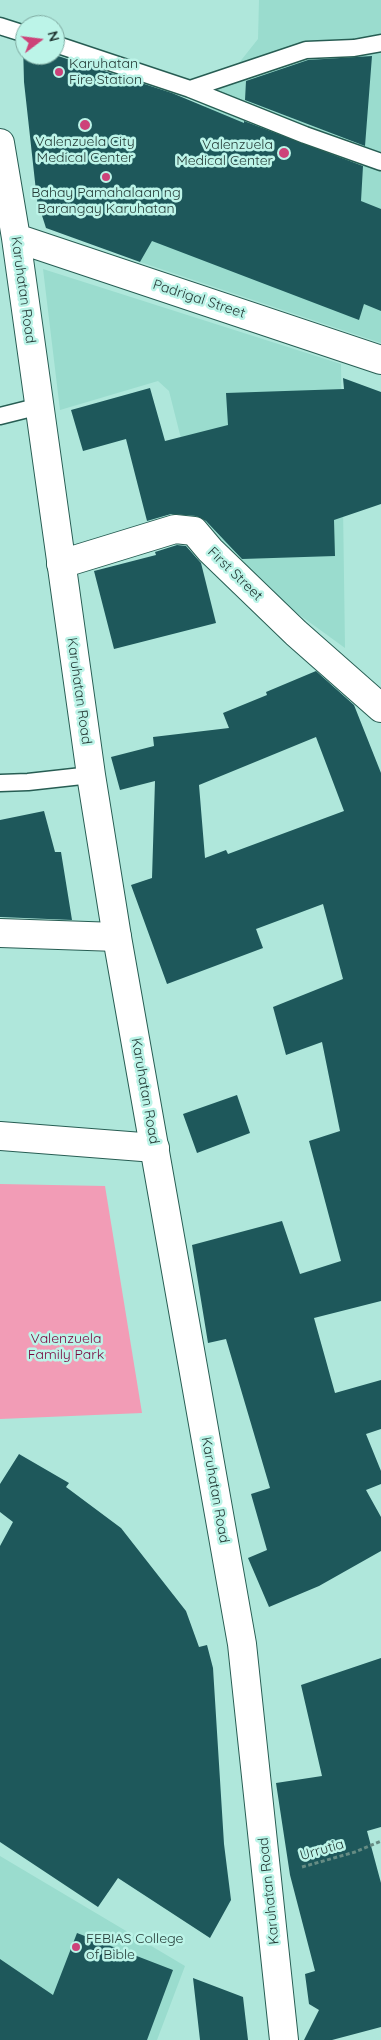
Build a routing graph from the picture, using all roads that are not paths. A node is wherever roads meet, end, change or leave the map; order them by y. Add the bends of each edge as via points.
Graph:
1 (0, 26) edge
2 (15, 31) edge
3 (381, 43) edge
4 (65, 47) edge
5 (190, 89) junction
6 (0, 143) edge
7 (381, 162) edge
8 (16, 238) junction
9 (381, 360) edge
10 (40, 406) junction
11 (0, 416) edge
12 (61, 564) junction
13 (381, 708) edge
14 (91, 774) junction
15 (0, 783) edge
16 (0, 933) edge
17 (117, 937) junction
18 (0, 1136) edge
19 (155, 1148) junction
20 (284, 2040) edge

1 - 2 lane
3 - 5 lane via 306,50
4 - 5 lane
5 - 7 lane
6 - 8 main road, Karuhatan Road
8 - 9 main road, Padrigal Street
8 - 10 main road, Karuhatan Road
10 - 11 lane
10 - 12 main road, Karuhatan Road
12 - 13 main road, First Street via 175,529 194,531 296,633
12 - 14 main road, Karuhatan Road
14 - 15 lane
14 - 17 main road, Karuhatan Road
16 - 17 main road
17 - 19 main road, Karuhatan Road
18 - 19 main road
19 - 20 main road, Karuhatan Road via 242,1644

